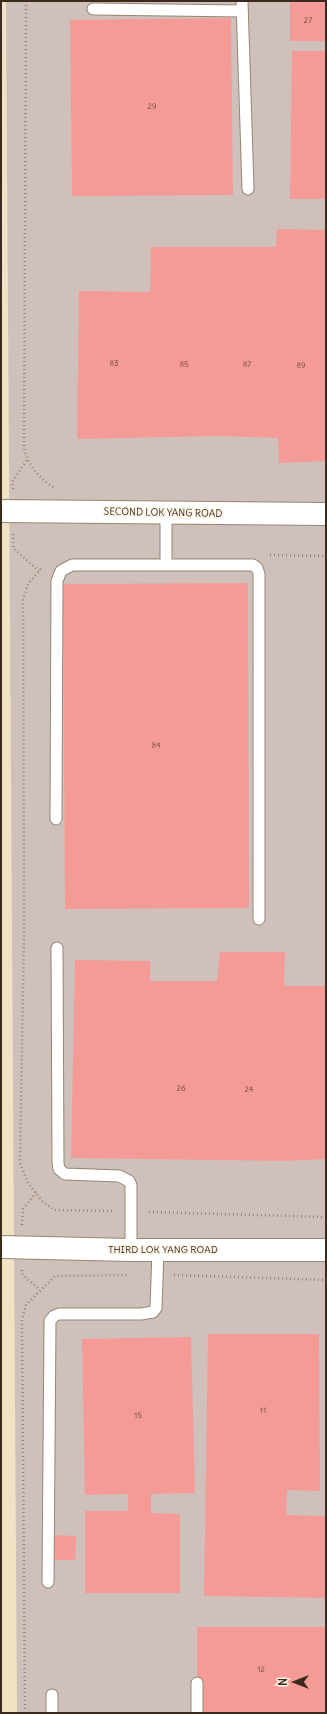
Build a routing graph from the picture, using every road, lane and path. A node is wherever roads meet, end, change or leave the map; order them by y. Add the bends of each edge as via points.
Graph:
1 (26, 1) edge
2 (242, 6) edge
3 (93, 9) dead end
4 (248, 189) dead end
5 (27, 460) dead end
6 (1, 511) edge
7 (166, 513) junction
8 (326, 514) edge
9 (265, 555) dead end
10 (326, 556) edge
11 (166, 564) junction
12 (44, 567) dead end
13 (56, 819) dead end
14 (258, 920) dead end
15 (57, 948) dead end
16 (131, 1212) junction
17 (326, 1217) edge
18 (1, 1247) edge
19 (131, 1250) junction
20 (158, 1250) junction
21 (326, 1250) edge
22 (157, 1275) junction
23 (326, 1280) edge
24 (48, 1582) dead end
25 (197, 1683) dead end
26 (52, 1695) dead end
27 (25, 1713) edge
28 (52, 1713) edge
29 (197, 1713) edge

1 - 5 path via 24,448
2 - 3 lane
2 - 4 lane
6 - 7 street, SECOND LOK YANG ROAD
7 - 8 street, SECOND LOK YANG ROAD
7 - 11 lane
9 - 10 path
11 - 13 lane via 72,565 66,567 58,576
11 - 14 lane via 248,564 257,568
12 - 16 path via 28,584 23,600 24,932 20,1164 28,1183 42,1201 54,1210
15 - 16 lane via 59,1169 65,1174 72,1175 125,1178 131,1185
16 - 17 path
16 - 19 lane
18 - 19 street, THIRD LOK YANG ROAD
19 - 20 street, THIRD LOK YANG ROAD
20 - 21 street, THIRD LOK YANG ROAD
20 - 22 lane
22 - 23 path
22 - 24 lane via 156,1308 153,1312 59,1314 50,1321
22 - 27 path via 55,1276 26,1306 22,1319
25 - 29 lane
26 - 28 lane

